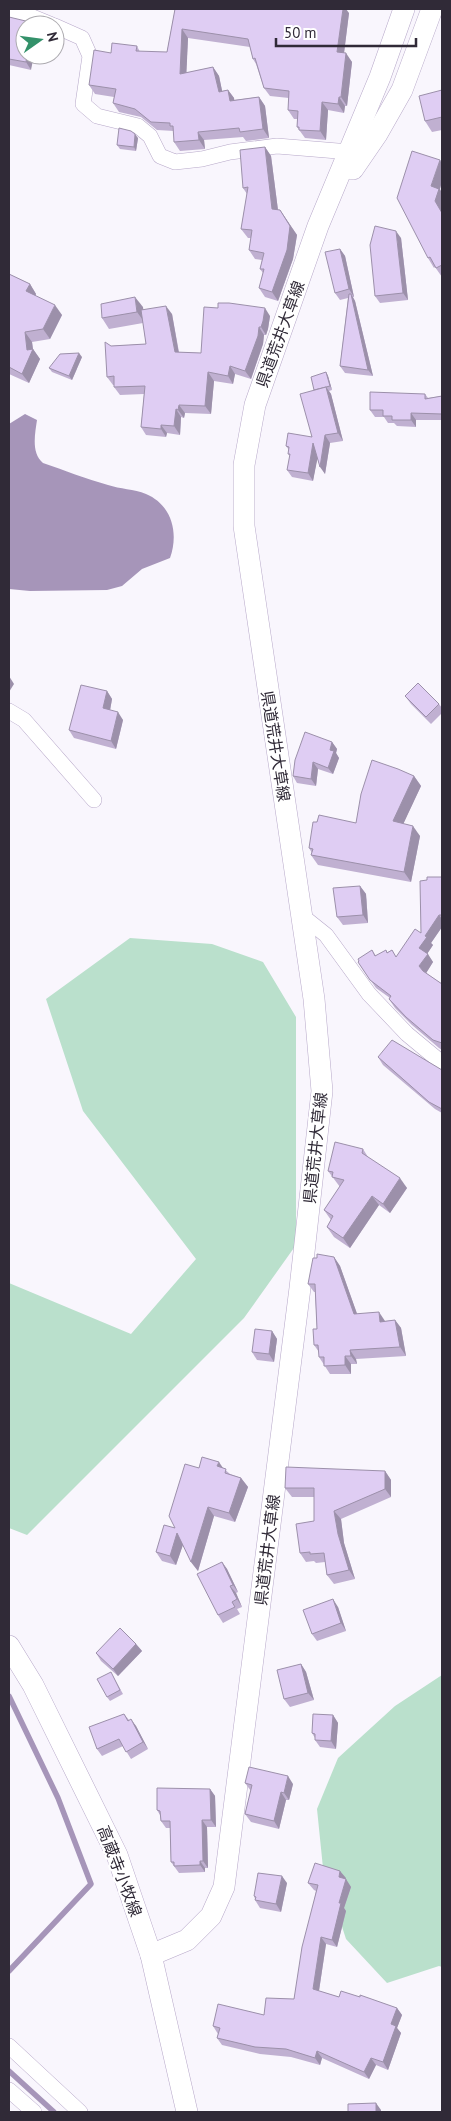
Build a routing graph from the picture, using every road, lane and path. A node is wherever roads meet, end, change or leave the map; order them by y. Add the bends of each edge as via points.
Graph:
1 (404, 9) edge
2 (432, 9) edge
3 (9, 12) edge
4 (25, 15) edge
5 (65, 31) edge
6 (350, 152) junction
7 (318, 226) junction
8 (9, 711) edge
9 (94, 800) dead end
10 (301, 914) junction
11 (442, 1062) edge
12 (9, 1646) edge
13 (151, 1955) junction
14 (9, 2046) edge
15 (9, 2090) edge
16 (34, 2112) edge
17 (80, 2112) edge
18 (187, 2112) edge

1 - 6 main road, 県道荒井大草線
2 - 7 main road, 県道荒井大草線 via 402,90
3 - 4 street
5 - 6 street via 82,38 90,56 83,104 97,116 138,126 150,136 160,156 175,162 277,146
6 - 7 main road, 県道荒井大草線
7 - 10 main road, 県道荒井大草線 via 255,405 244,465 244,526
8 - 9 street via 24,720
10 - 11 street via 326,934 368,994 406,1034
10 - 13 main road, 県道荒井大草線 via 314,999 322,1091 224,1887 211,1916 187,1940
12 - 13 main road, 高蔵寺小牧線 via 33,1686 117,1855
13 - 18 main road, 高蔵寺小牧線
14 - 17 street
15 - 16 street

